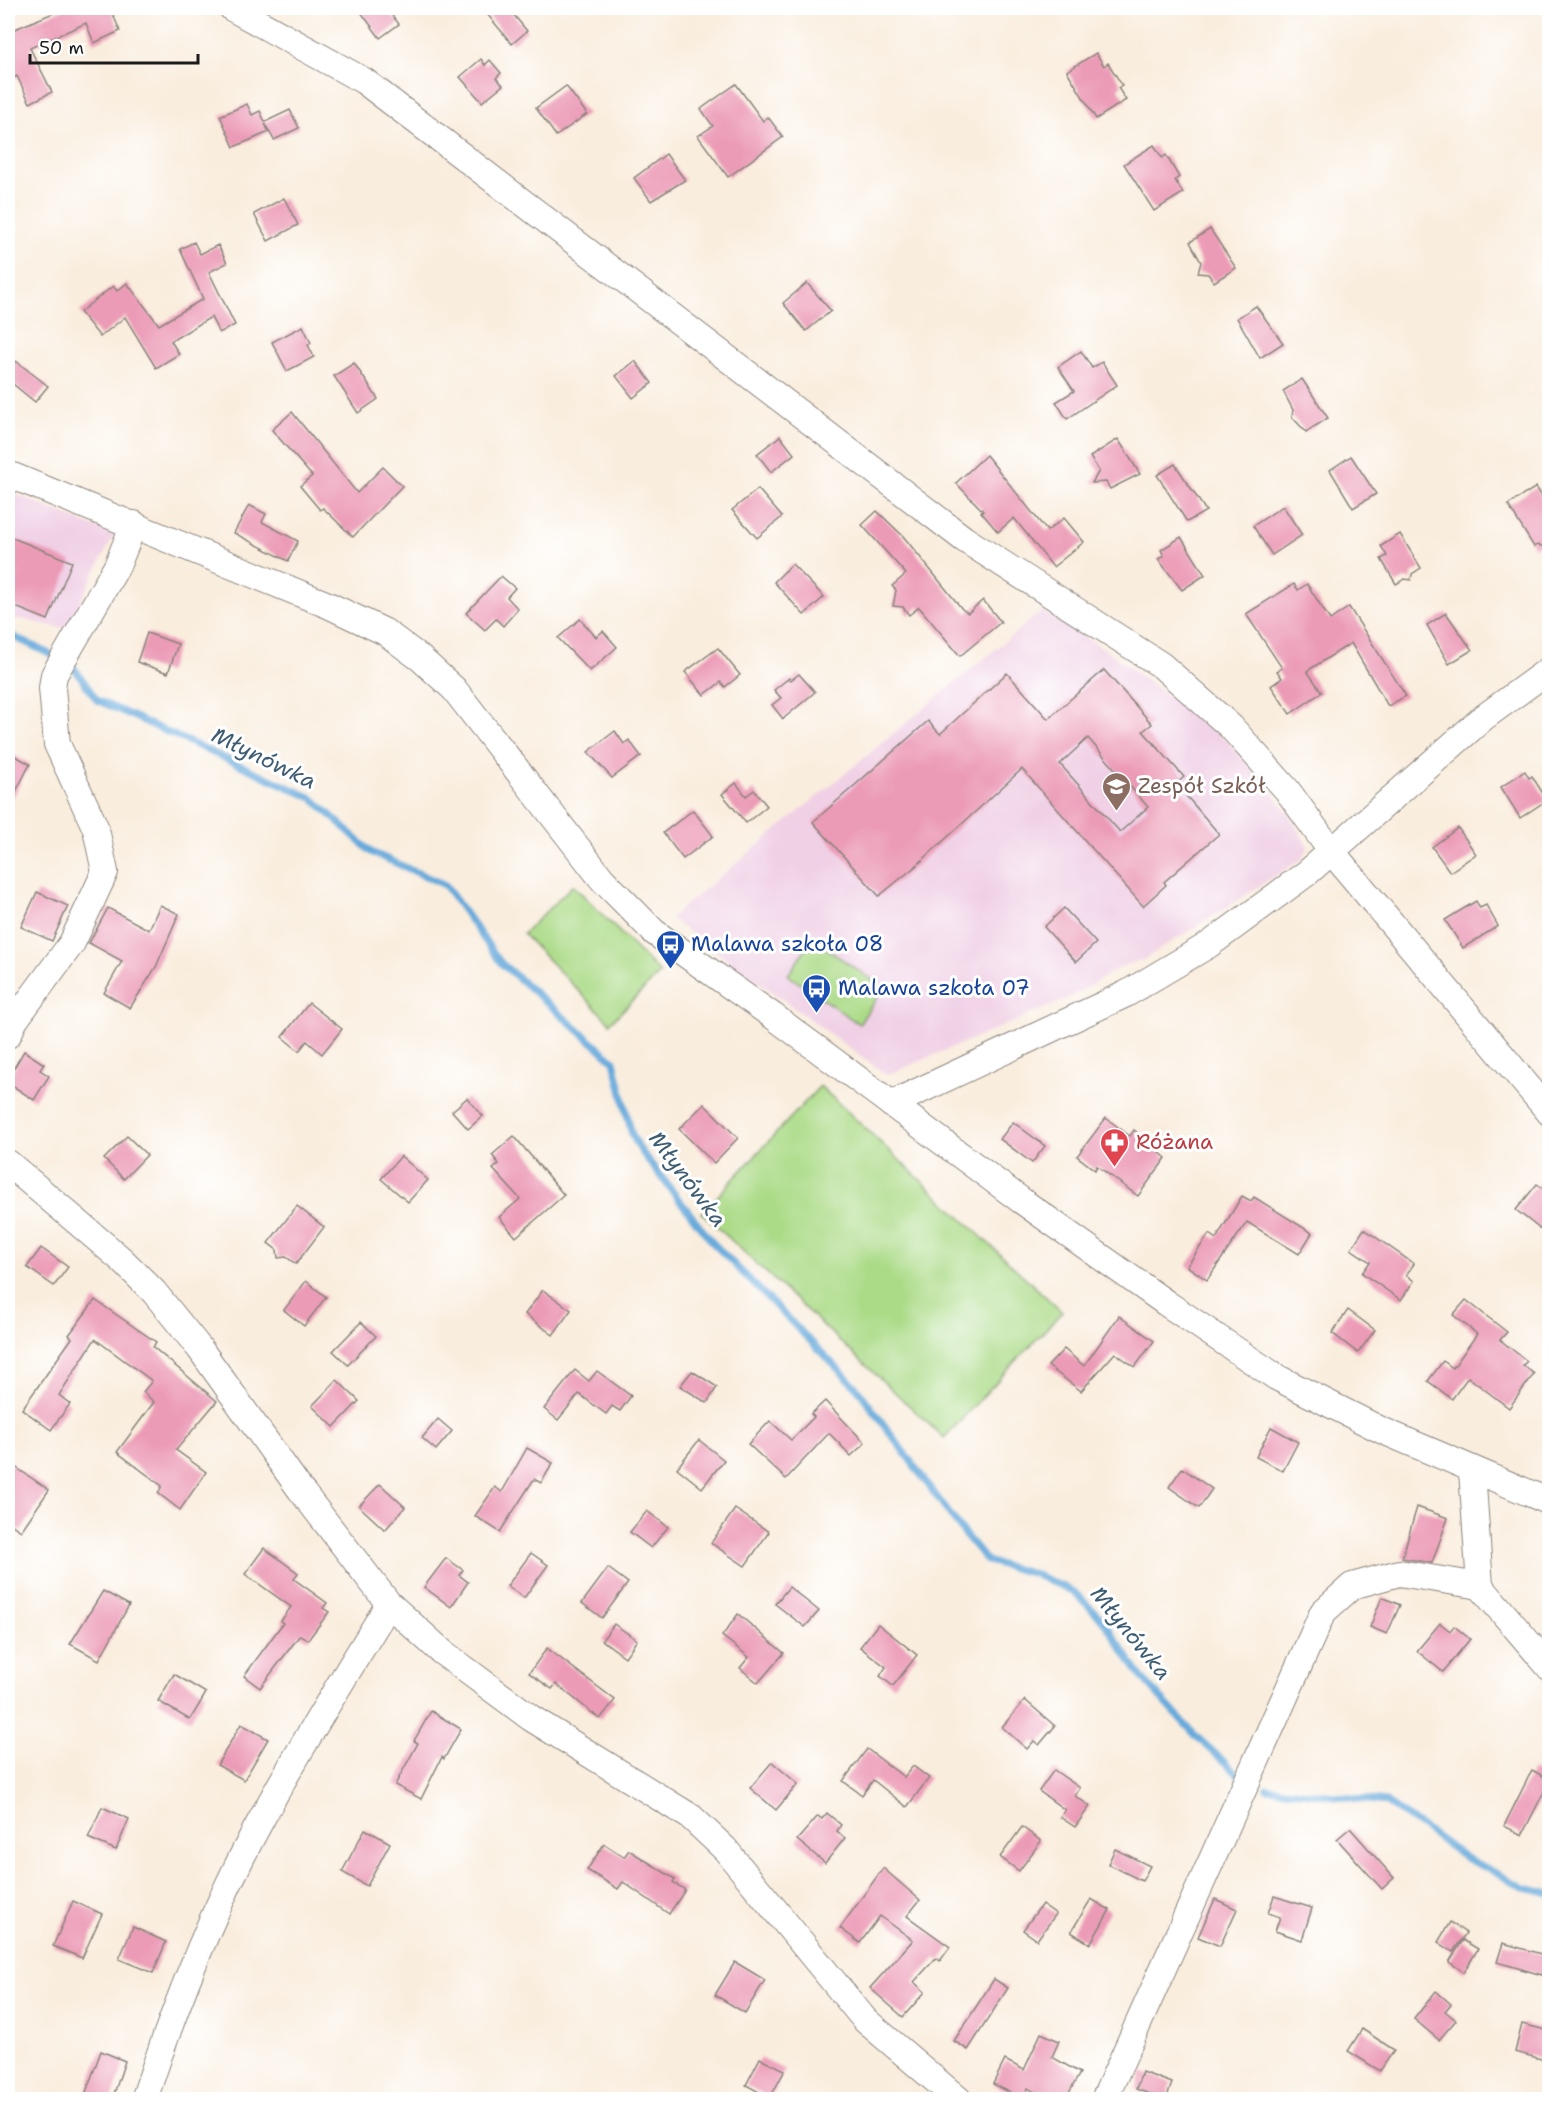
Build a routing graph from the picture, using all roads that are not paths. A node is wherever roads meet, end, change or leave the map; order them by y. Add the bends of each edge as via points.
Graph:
1 (232, 8) edge
2 (8, 474) edge
3 (134, 524) junction
4 (1550, 669) edge
5 (1332, 852) junction
6 (8, 1035) edge
7 (891, 1104) junction
8 (1550, 1113) edge
9 (8, 1162) edge
10 (1472, 1471) junction
11 (1550, 1502) edge
12 (1480, 1586) junction
13 (389, 1604) junction
14 (1550, 1668) edge
15 (144, 2100) edge
16 (959, 2100) edge
17 (1104, 2100) edge

1 - 5 street via 364,81 964,539 1161,666 1231,727 1287,790
2 - 3 street
3 - 6 street via 117,566 54,675 52,688 57,744 96,829 105,872 72,943
3 - 7 street via 328,605 385,632 420,658 454,689 602,879 654,932
4 - 5 street via 1483,718
5 - 7 street via 1250,917 1170,969 1081,1016
5 - 8 street
7 - 10 street via 1166,1303 1276,1377
9 - 13 street via 154,1292
10 - 11 street
10 - 12 street
12 - 14 street
12 - 17 street via 1399,1573 1352,1586 1323,1612
13 - 15 street via 313,1728 231,1878 188,1977
13 - 16 street via 442,1652 531,1718 691,1817 725,1850 865,2020

